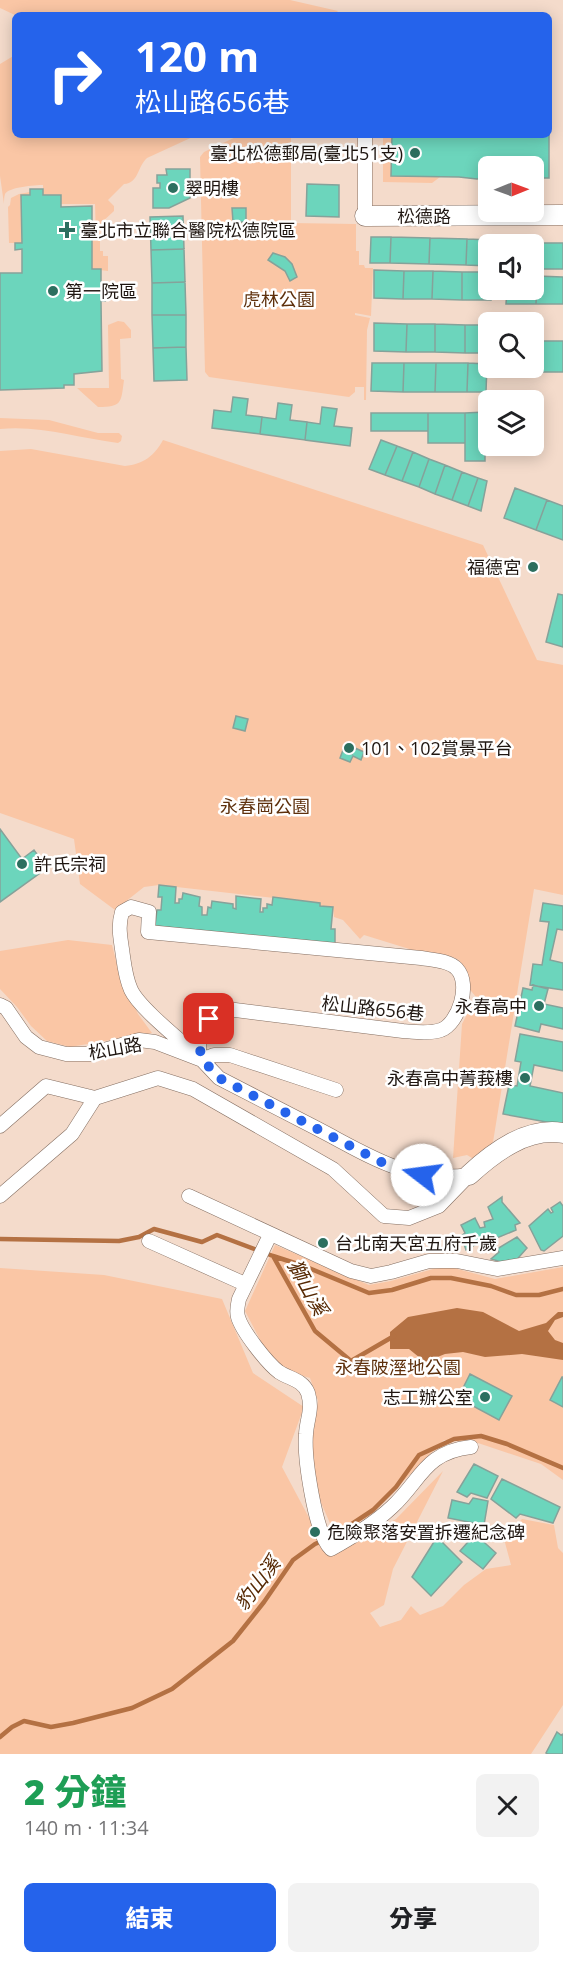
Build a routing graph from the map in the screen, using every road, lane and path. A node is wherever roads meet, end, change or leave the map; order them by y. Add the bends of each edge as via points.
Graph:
1 (365, 138) edge
2 (563, 215) edge
3 (365, 216) joint
4 (0, 1005) edge
5 (199, 1030) junction
6 (182, 1041) junction
7 (165, 1046) junction
8 (202, 1060) junction
9 (336, 1090) dead end
10 (95, 1098) junction
11 (0, 1126) edge
12 (563, 1132) edge
13 (469, 1175) junction
14 (0, 1196) edge
15 (189, 1196) dead end
16 (270, 1235) junction
17 (149, 1241) dead end
18 (563, 1258) edge
19 (245, 1284) junction
20 (459, 1439) dead end

1 - 3 street, 松德路
2 - 3 street, 松德路
4 - 7 street, 松山路 via 39,1047 66,1054 90,1054 139,1040
5 - 6 street
5 - 6 street, 松山路656巷 via 219,1008 429,1032 443,1029 455,1016 462,1001 463,982 457,969 447,963 421,958 148,932 149,912 131,907 122,912 118,935 132,993
5 - 8 street
6 - 7 street
6 - 8 street, 松山路656巷
7 - 8 street, 松山路
8 - 9 street via 230,1055
8 - 13 street, 松山路 via 219,1078 389,1166 447,1178
10 - 11 street via 46,1086
10 - 13 street via 158,1078 194,1089 333,1169 384,1216 409,1218 439,1206
10 - 14 street via 72,1134
12 - 13 street via 531,1134 499,1150
15 - 16 street
16 - 18 street via 317,1260 371,1276 429,1261 457,1261 497,1269
16 - 19 street
17 - 19 street
19 - 20 street via 238,1318 270,1364 306,1389 311,1407 307,1460 324,1539 331,1550 393,1507 436,1458 471,1447

